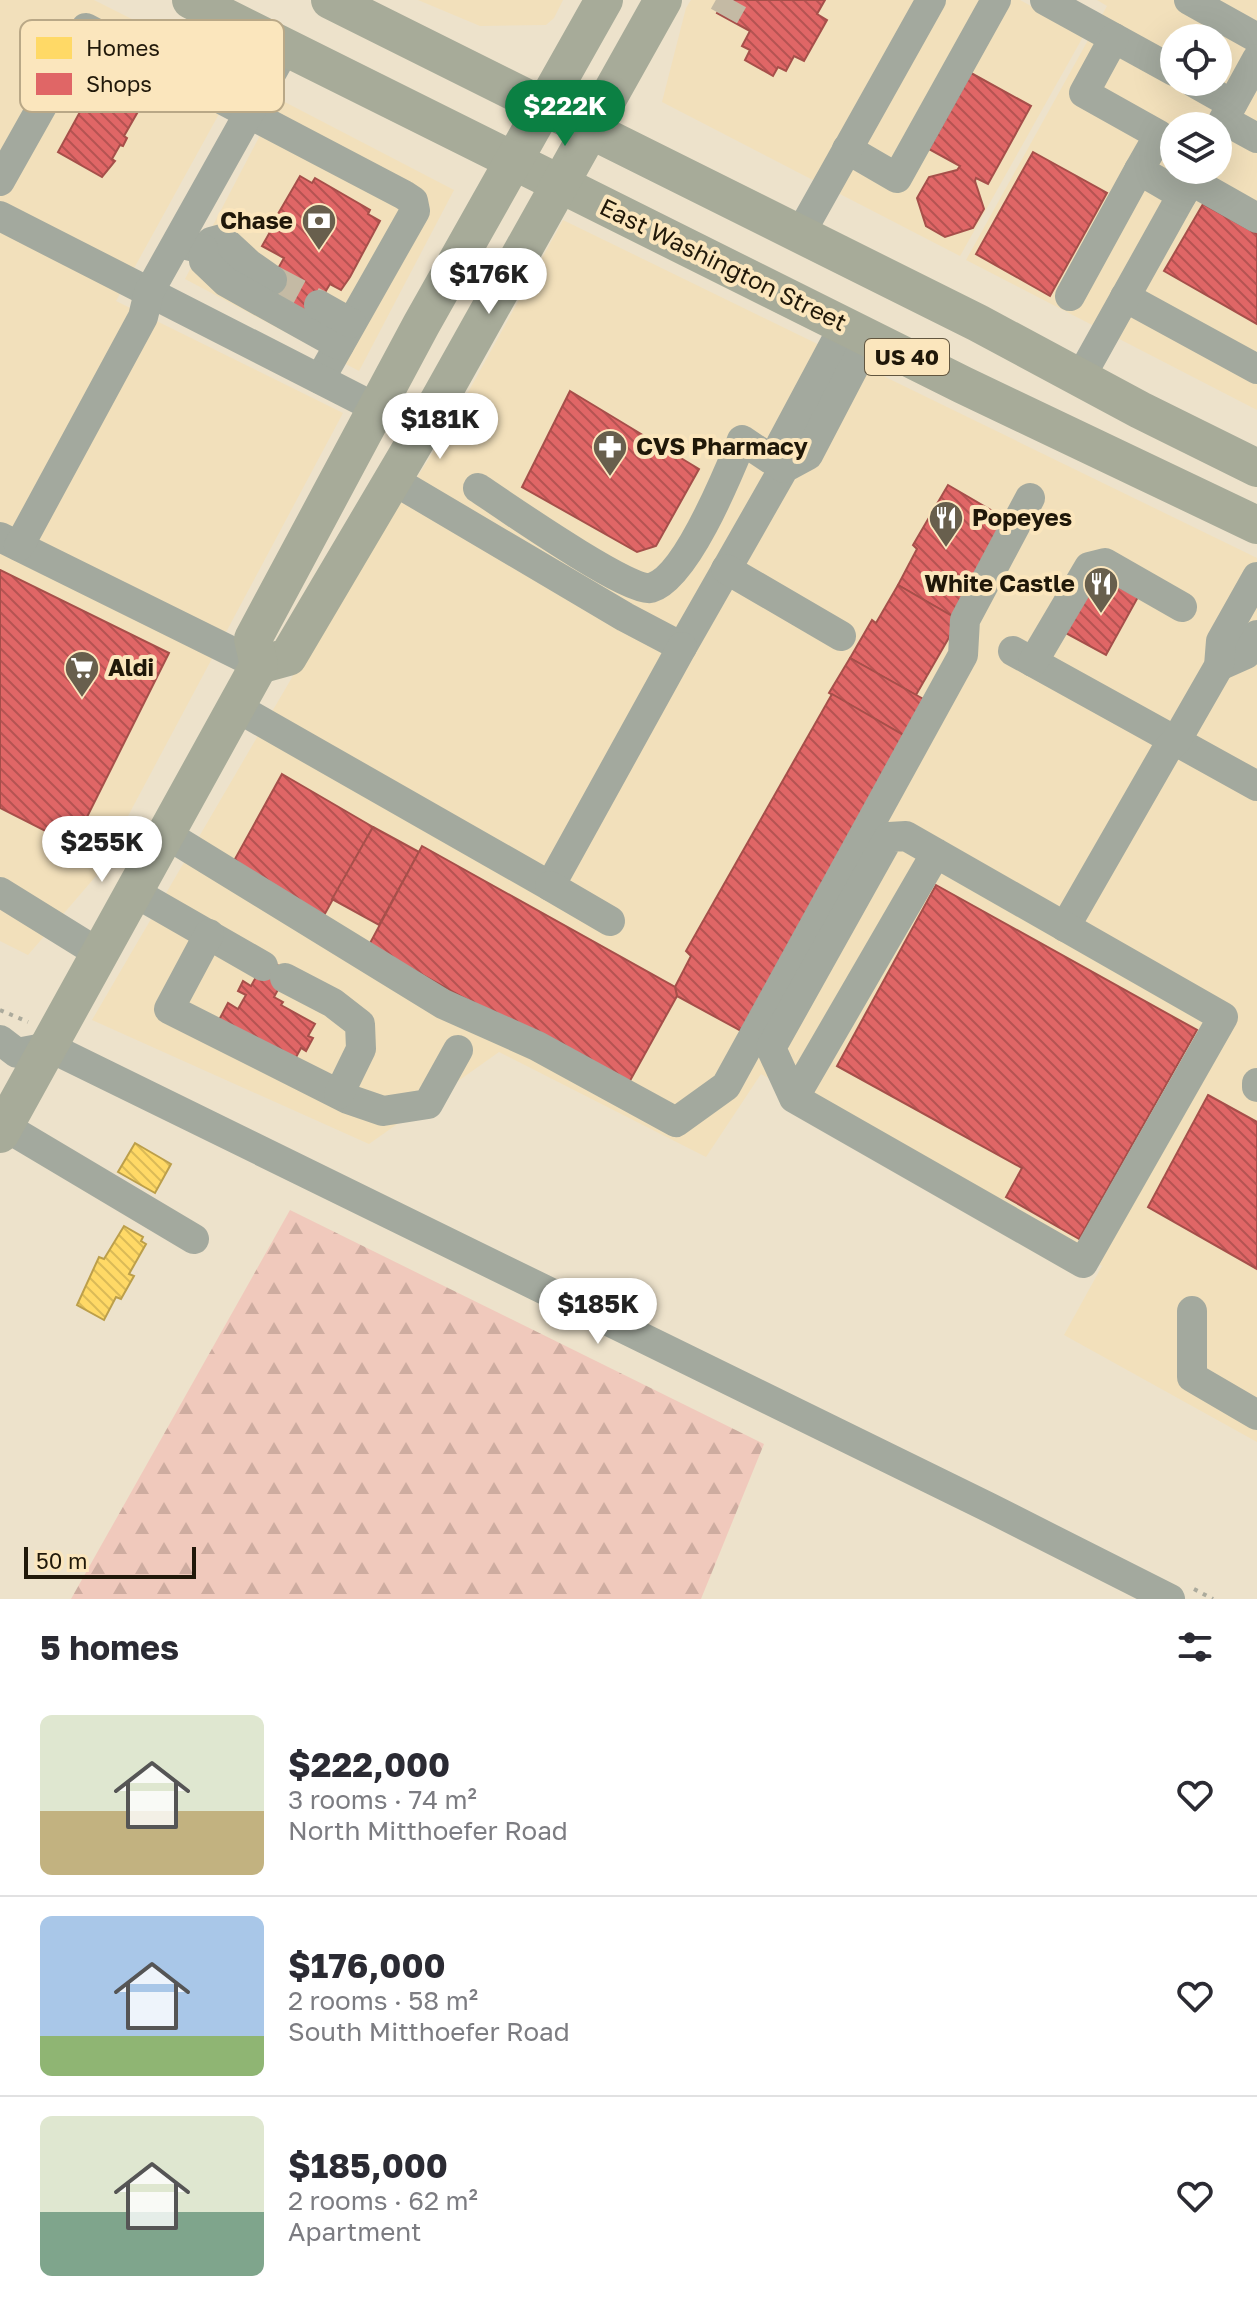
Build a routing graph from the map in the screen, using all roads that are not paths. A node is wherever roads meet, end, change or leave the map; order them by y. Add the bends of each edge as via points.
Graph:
1 (191, 0) edge
2 (330, 0) edge
3 (604, 0) edge
4 (663, 0) edge
5 (931, 0) edge
6 (996, 0) edge
7 (1189, 0) edge
8 (1058, 3) edge
9 (231, 20) edge
10 (1114, 38) junction
11 (286, 47) joint
12 (284, 51) edge
13 (1256, 57) edge
14 (1160, 63) edge
15 (1205, 96) edge
16 (39, 112) edge
17 (244, 112) edge
18 (1220, 112) edge
19 (1228, 112) edge
20 (248, 114) junction
21 (1232, 122) edge
22 (589, 129) junction
23 (1257, 138) edge
24 (847, 149) junction
25 (535, 151) junction
26 (1139, 170) junction
27 (1160, 175) edge
28 (0, 181) edge
29 (1188, 184) edge
30 (1193, 184) edge
31 (0, 216) edge
32 (1257, 218) edge
33 (800, 234) junction
34 (190, 246) junction
35 (272, 280) tunnel mouth
36 (149, 292) junction
37 (1070, 296) dead end
38 (1125, 297) junction
39 (319, 305) tunnel mouth
40 (857, 332) junction
41 (345, 334) junction
42 (1257, 369) edge
43 (1080, 378) junction
44 (320, 379) junction
45 (376, 408) junction
46 (401, 467) junction
47 (784, 468) junction
48 (1257, 468) edge
49 (478, 488) dead end
50 (1030, 498) dead end
51 (1257, 525) edge
52 (10, 542) edge
53 (726, 569) junction
54 (1257, 577) edge
55 (651, 588) junction
56 (1182, 607) dead end
57 (635, 622) junction
58 (1257, 635) edge
59 (841, 636) dead end
60 (682, 647) junction
61 (259, 665) junction
62 (1219, 666) junction
63 (236, 707) junction
64 (1176, 741) junction
65 (1257, 786) edge
66 (166, 834) junction
67 (936, 853) junction
68 (550, 886) junction
69 (0, 892) edge
70 (134, 892) junction
71 (610, 921) dead end
72 (1065, 927) junction
73 (209, 934) junction
74 (100, 954) junction
75 (0, 1040) edge
76 (49, 1047) junction
77 (458, 1050) dead end
78 (339, 1094) junction
79 (794, 1098) junction
80 (2, 1130) edge
81 (194, 1239) dead end
82 (1192, 1311) dead end
83 (1257, 1415) edge
84 (1170, 1599) edge

1 - 9 main road, East Washington Street / US 40
2 - 25 main road, East Washington Street / US 40 via 504,87
3 - 25 main road
4 - 22 main road
5 - 24 street
6 - 24 street via 897,178
7 - 13 street
8 - 10 street
10 - 14 street
10 - 26 street via 1084,93 1159,135
11 - 12 street
11 - 25 main road, East Washington Street / US 40
13 - 19 street
15 - 18 street
16 - 28 street
17 - 20 street
20 - 34 street
20 - 41 street via 413,201 415,211
21 - 23 street
22 - 25 main road, East Washington Street / US 40
22 - 25 main road
22 - 33 main road, East Washington Street / US 40
24 - 33 street
25 - 40 main road, East Washington Street / US 40
25 - 45 main road
25 - 46 main road
26 - 27 street
26 - 37 street
29 - 38 street
30 - 32 street
31 - 36 street
33 - 43 main road, East Washington Street / US 40
34 - 35 street via 222,239
34 - 36 street
34 - 41 street via 226,282
36 - 44 street
36 - 52 street via 143,317
38 - 42 street
38 - 43 street
39 - 41 street
40 - 47 street via 781,444
40 - 51 main road, East Washington Street / US 40
41 - 44 street
43 - 48 main road, East Washington Street / US 40
44 - 45 street
45 - 61 main road via 253,639
46 - 57 street
46 - 61 main road via 288,657
47 - 53 street
47 - 55 street via 742,440 715,504 670,578
49 - 55 street via 598,566
50 - 66 street via 965,620 963,655 726,1086 676,1122 537,1046 443,1004
52 - 61 street
53 - 59 street
53 - 60 street
54 - 62 street via 1221,641
55 - 57 street
56 - 64 street via 1105,563 1089,567 1023,656
57 - 60 street
58 - 62 street via 1246,654
60 - 68 street
61 - 63 main road
62 - 64 street
63 - 66 main road
63 - 68 street
64 - 65 street
64 - 72 street
66 - 70 main road
67 - 72 street
67 - 79 street
67 - 79 street via 906,836 889,837 771,1048
68 - 71 street
69 - 74 street
70 - 73 street
70 - 74 main road
72 - 79 street via 1223,1017 1083,1263
73 - 78 street via 333,1003 360,1024 361,1049
73 - 78 street via 169,1009
74 - 76 main road
75 - 76 street via 17,1053
76 - 80 main road
76 - 84 street
77 - 78 street via 428,1104 383,1111
80 - 81 street
82 - 83 street via 1192,1377

